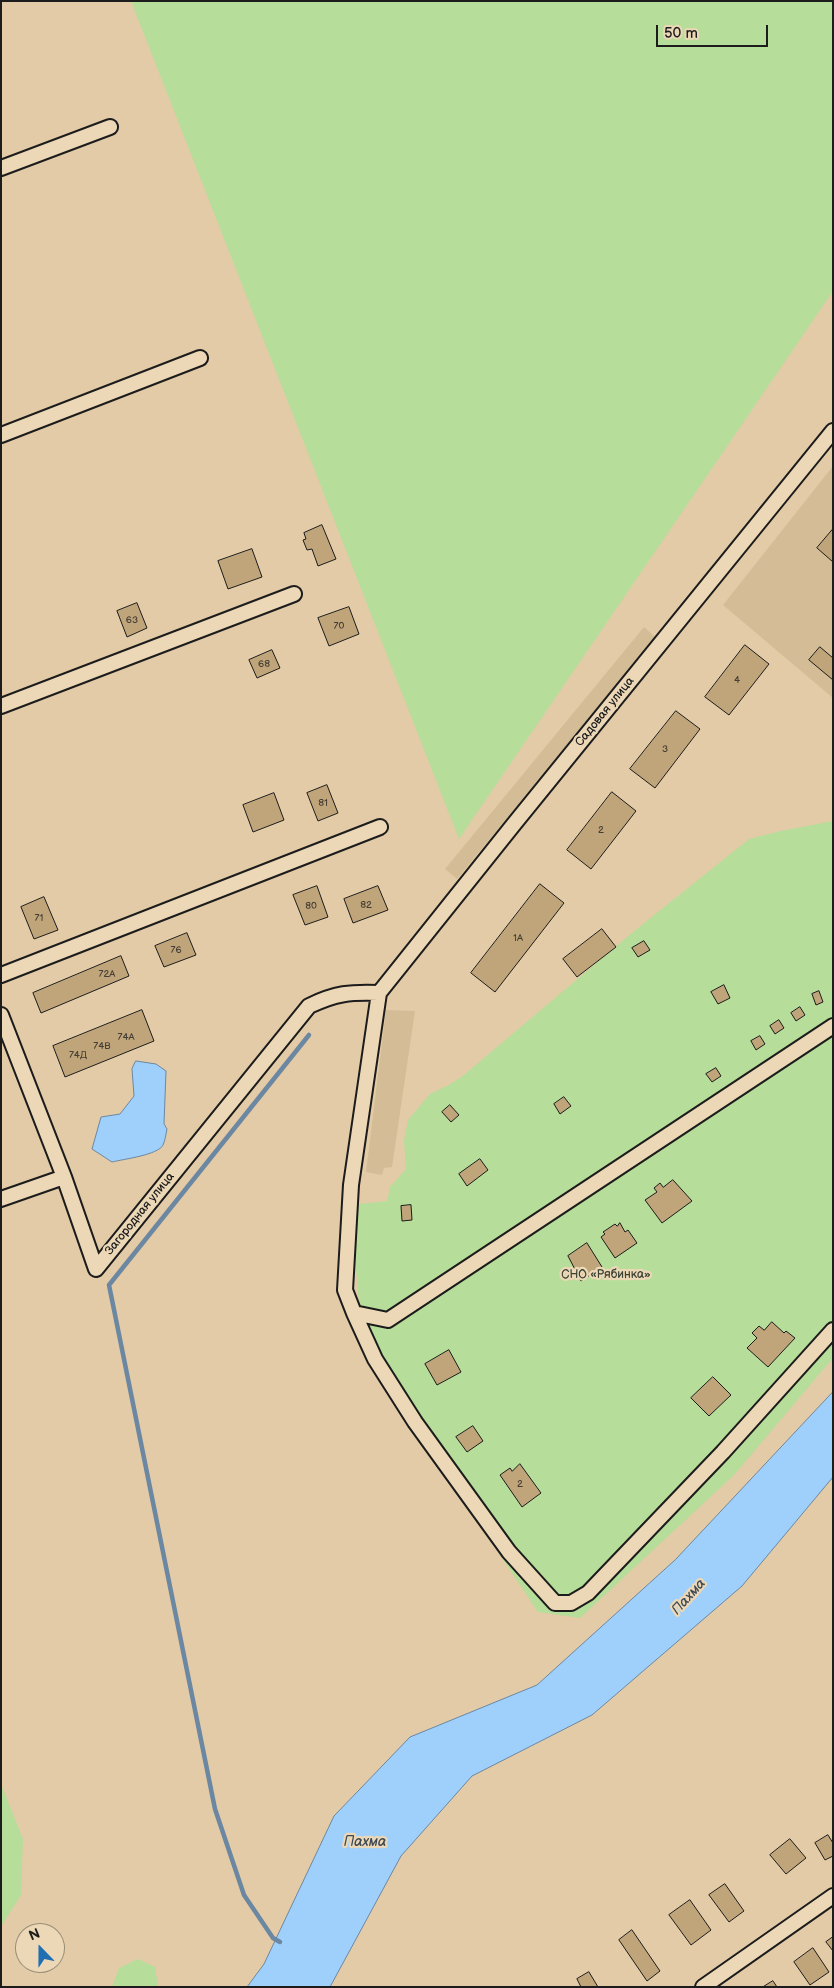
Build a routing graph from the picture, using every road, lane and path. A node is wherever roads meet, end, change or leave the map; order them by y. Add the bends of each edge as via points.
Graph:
1 (110, 127) dead end
2 (1, 168) edge
3 (200, 358) dead end
4 (833, 431) edge
5 (1, 436) edge
6 (294, 594) dead end
7 (1, 706) edge
8 (380, 828) dead end
9 (1, 975) edge
10 (379, 994) junction
11 (1, 1015) edge
12 (833, 1026) edge
13 (64, 1177) junction
14 (1, 1199) edge
15 (354, 1313) junction
16 (833, 1330) edge
17 (833, 1896) edge
18 (703, 1987) edge

1 - 2 street
3 - 5 street
4 - 10 street, Садовая улица
6 - 7 street
8 - 9 street
10 - 13 street, Загородная улица via 349,992 309,1006 96,1269
10 - 15 street via 352,1178 345,1290
11 - 13 street, Загородная улица
12 - 15 street via 388,1320
13 - 14 street
15 - 16 street via 375,1359 416,1422 509,1552 555,1603 571,1603 588,1593 723,1452
17 - 18 street

